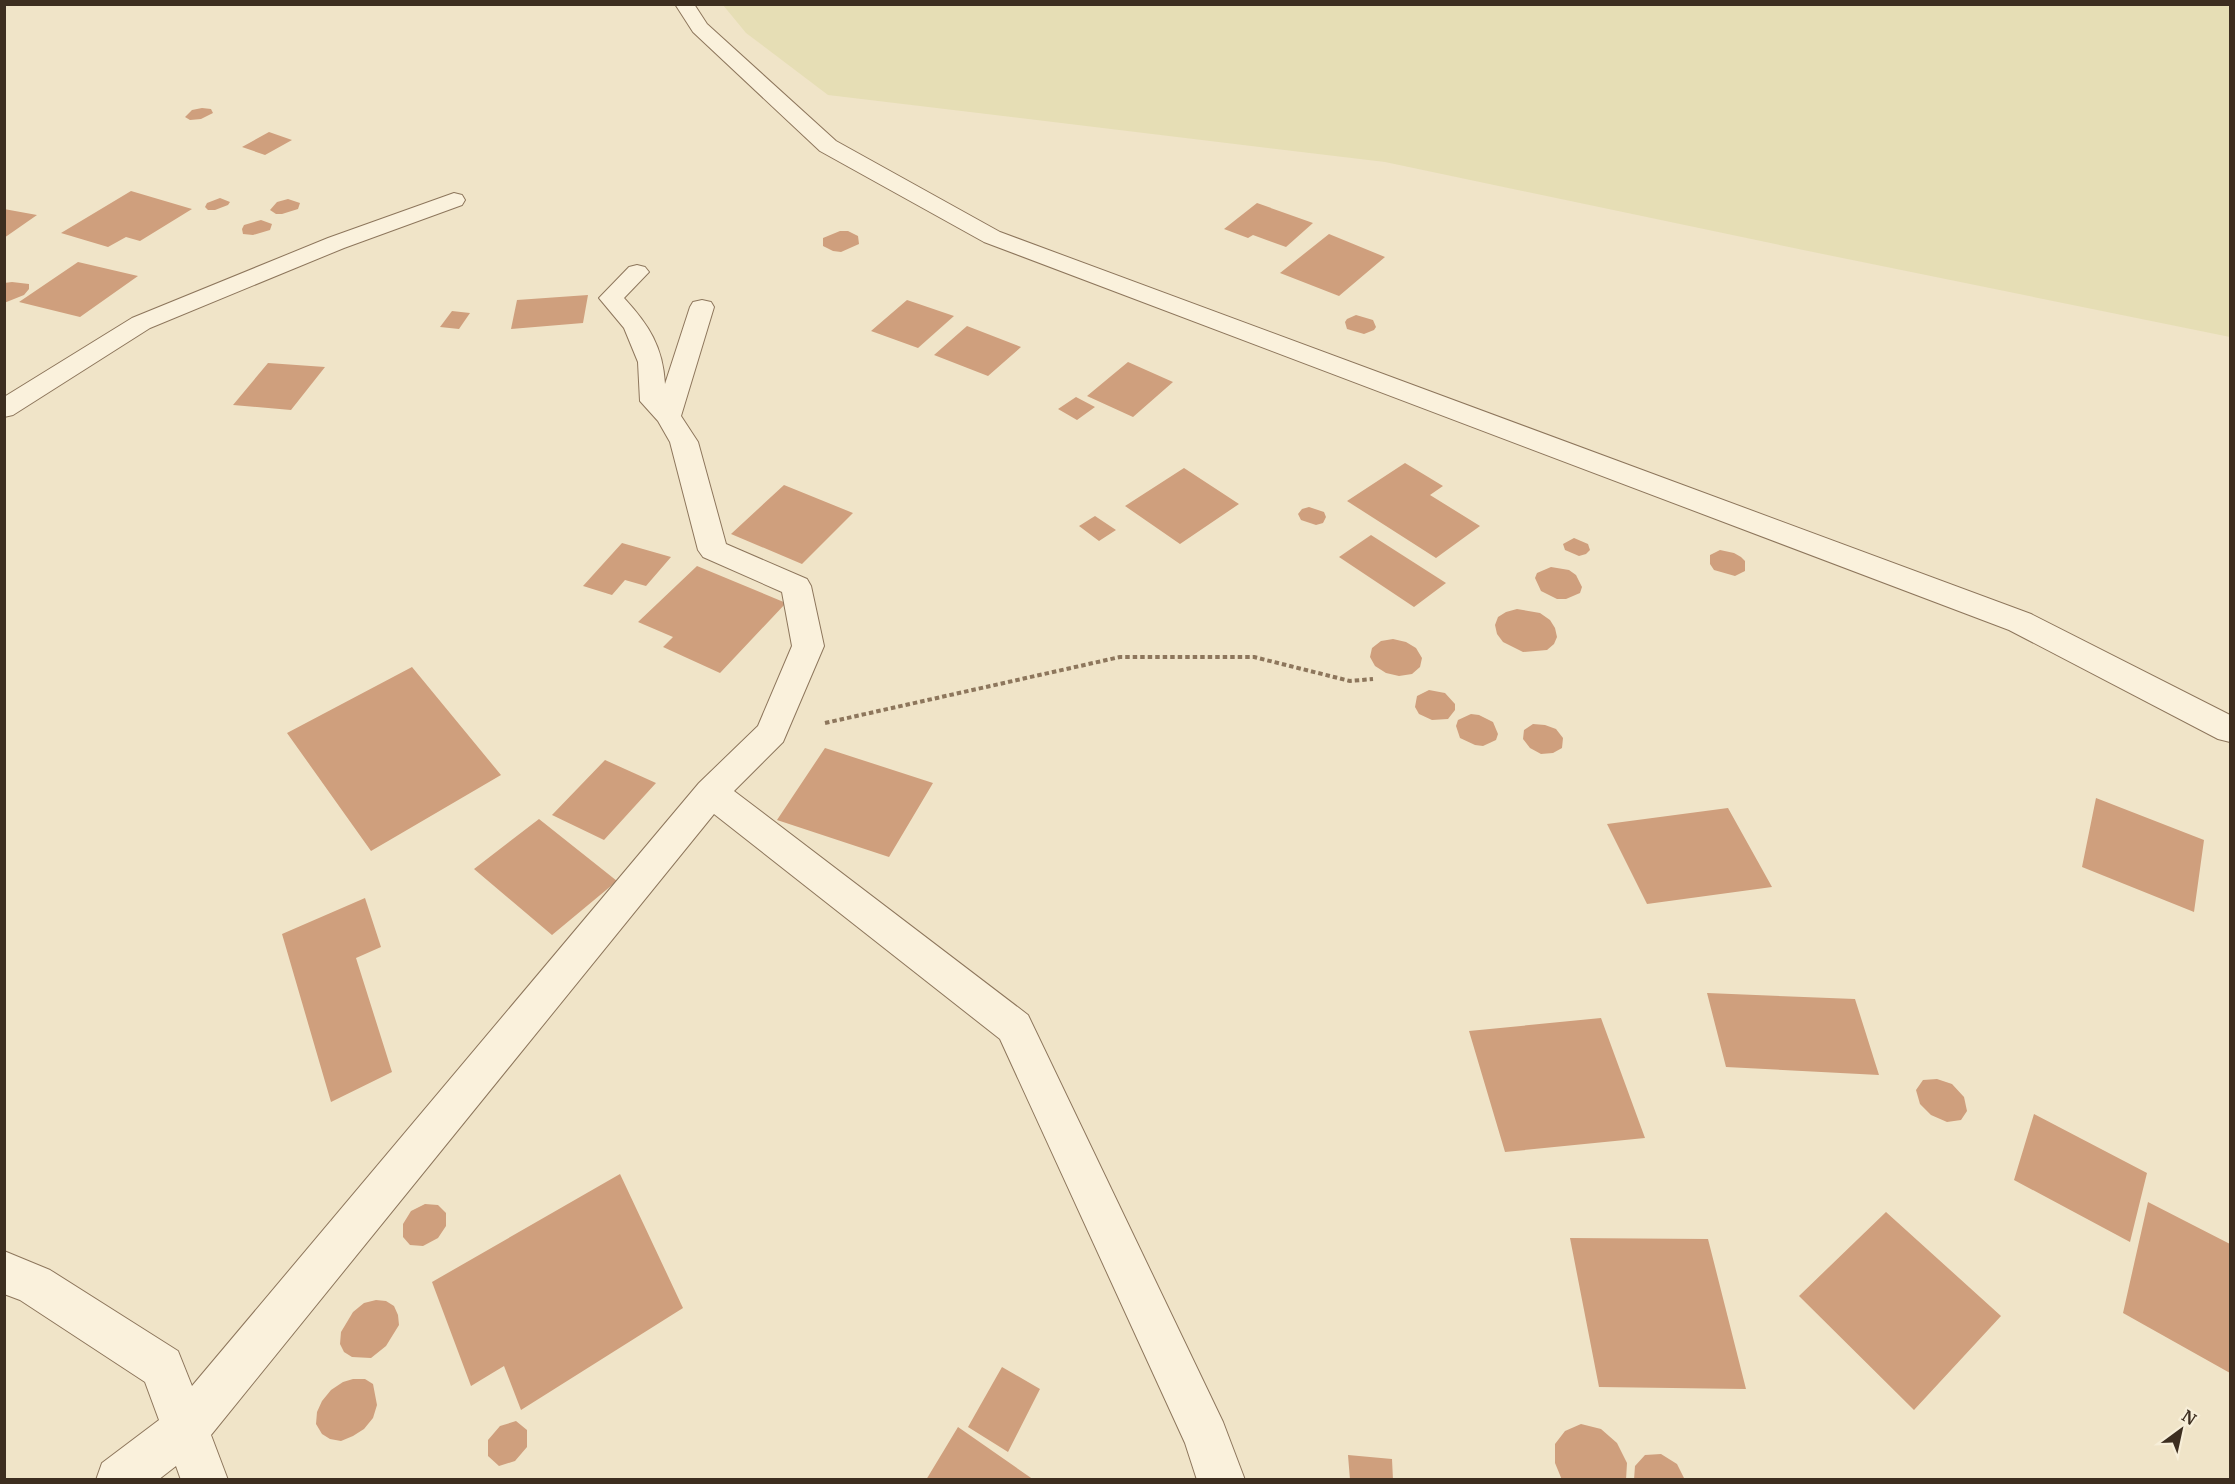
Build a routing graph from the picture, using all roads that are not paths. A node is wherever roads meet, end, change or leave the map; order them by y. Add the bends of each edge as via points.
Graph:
1 (684, 4) edge
2 (454, 200) dead end
3 (637, 272) dead end
4 (702, 307) dead end
5 (4, 409) edge
6 (668, 416) junction
7 (2230, 730) edge
8 (711, 793) junction
9 (4, 1272) edge
10 (186, 1430) junction
11 (119, 1479) edge
12 (205, 1479) edge
13 (1221, 1479) edge

1 - 7 street via 700,28 828,146 992,237 2020,622
2 - 5 street via 336,243 141,323
3 - 6 street via 610,298 636,326 651,362 653,401
4 - 6 street
6 - 8 street via 684,442 713,550 796,586 808,646 771,733
8 - 10 street
8 - 13 street via 1014,1027 1207,1438
9 - 10 street via 35,1285 162,1367
10 - 11 street
10 - 12 street

